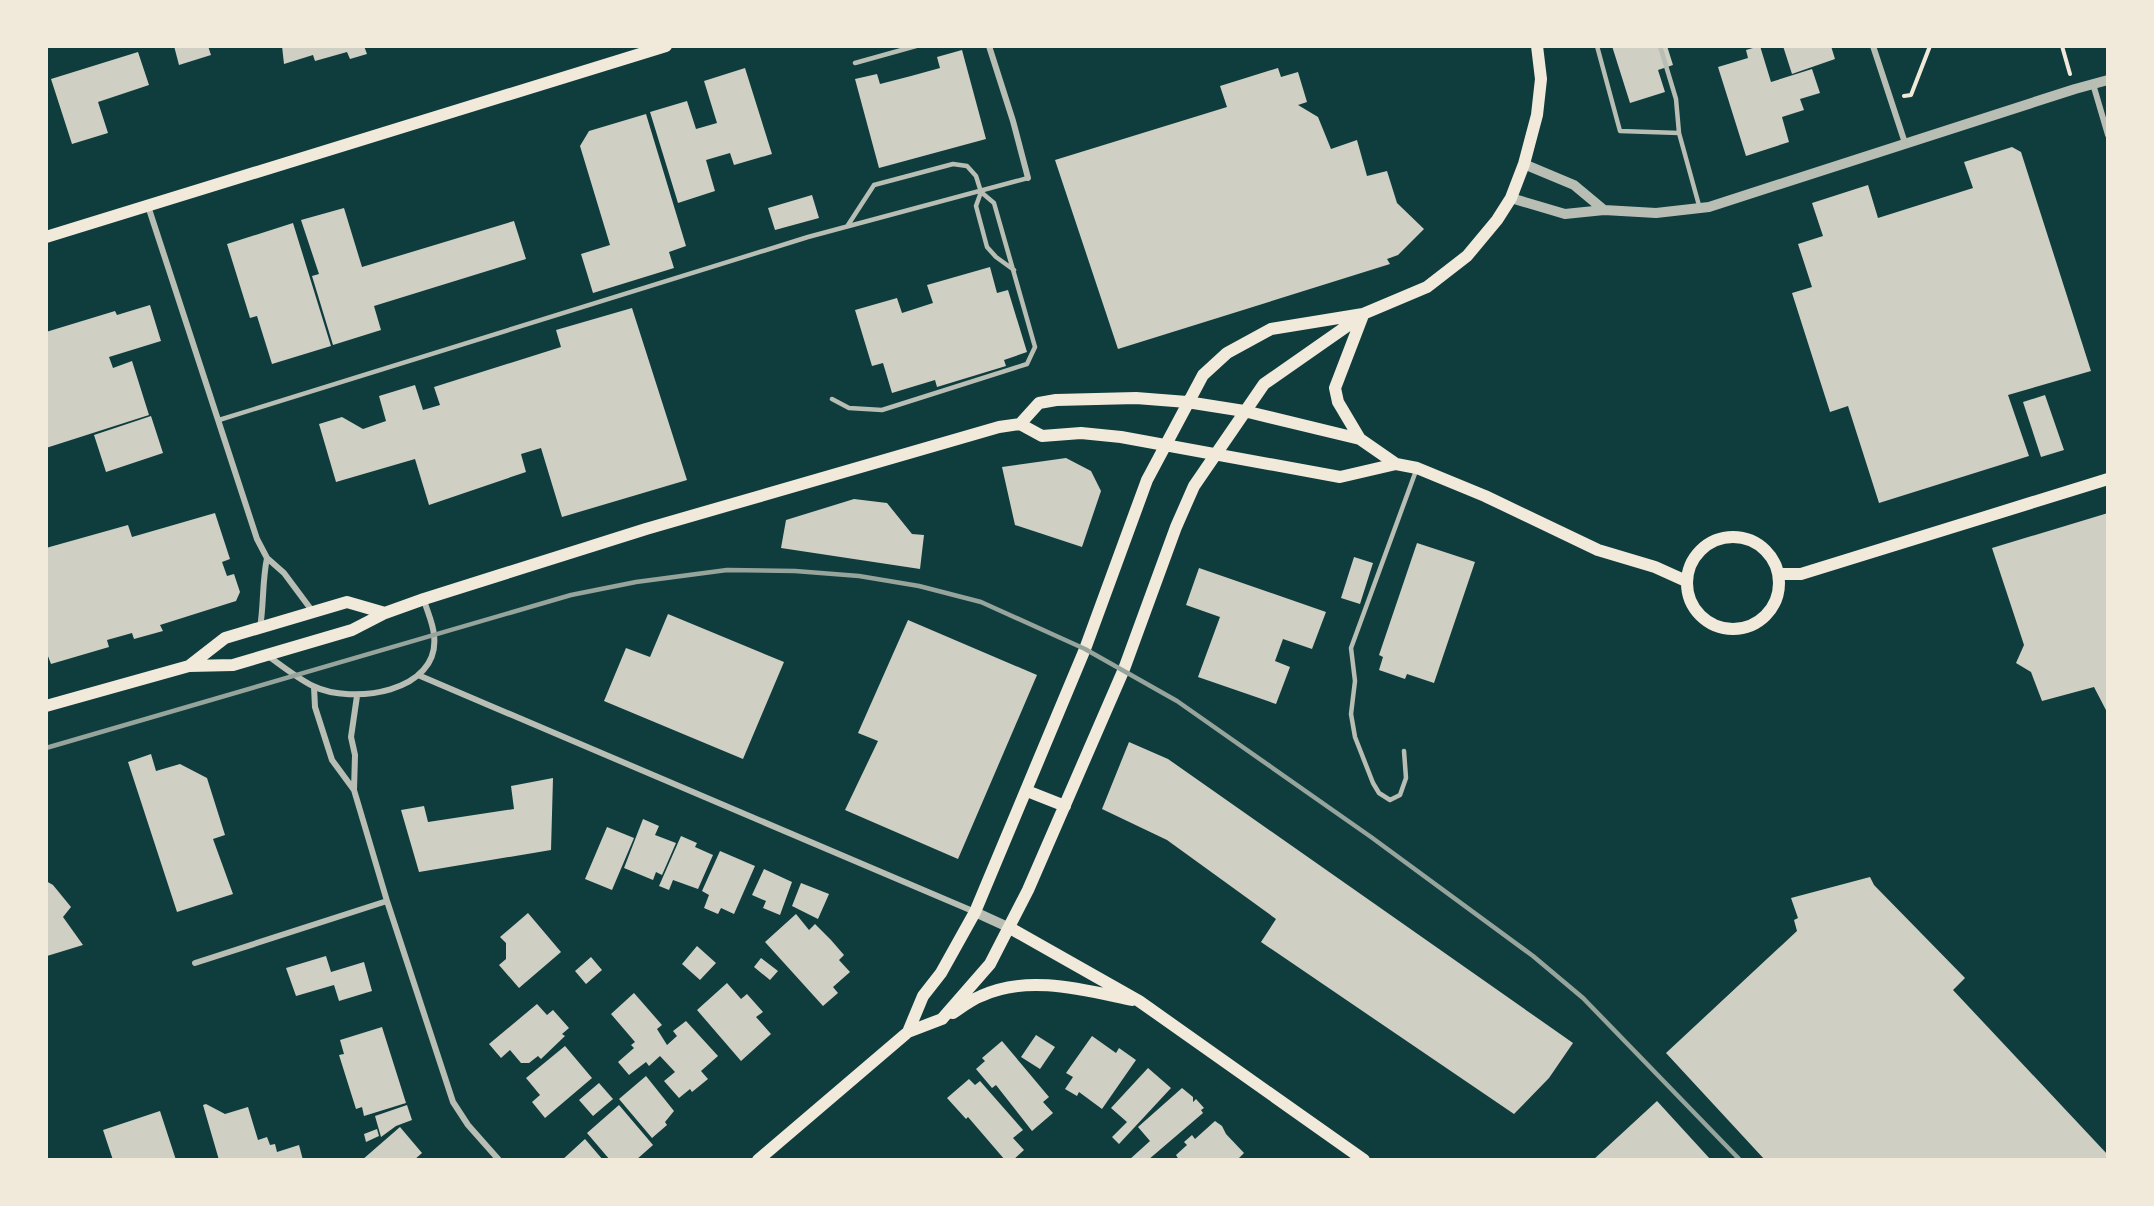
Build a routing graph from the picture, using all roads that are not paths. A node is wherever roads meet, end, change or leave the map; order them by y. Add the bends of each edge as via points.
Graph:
1 (666, 46) edge
2 (916, 46) edge
3 (989, 46) edge
4 (1537, 46) edge
5 (1597, 46) edge
6 (1660, 46) edge
7 (1873, 46) edge
8 (855, 63) dead end
9 (2108, 81) edge
10 (2093, 84) junction
11 (1679, 133) junction
12 (2108, 135) edge
13 (1905, 143) junction
14 (1524, 164) junction
15 (1028, 178) joint
16 (981, 192) junction
17 (1511, 198) junction
18 (148, 206) junction
19 (1700, 209) junction
20 (1604, 210) junction
21 (848, 225) junction
22 (46, 237) edge
23 (1014, 270) junction
24 (1363, 314) junction
25 (832, 399) dead end
26 (1187, 402) junction
27 (1244, 411) junction
28 (219, 420) junction
29 (1020, 424) junction
30 (1360, 438) junction
31 (1165, 444) junction
32 (1216, 453) junction
33 (1396, 464) junction
34 (1417, 468) junction
35 (2108, 478) edge
36 (267, 558) junction
37 (1779, 574) junction
38 (1686, 581) junction
39 (424, 599) junction
40 (313, 612) junction
41 (385, 613) junction
42 (260, 628) junction
43 (267, 655) junction
44 (189, 666) junction
45 (418, 675) junction
46 (314, 687) junction
47 (357, 696) junction
48 (46, 706) edge
49 (1404, 751) dead end
50 (354, 790) junction
51 (1027, 791) junction
52 (1065, 806) junction
53 (387, 901) junction
54 (975, 912) junction
55 (1010, 928) junction
56 (195, 963) dead end
57 (1139, 1001) junction
58 (942, 1019) junction
59 (908, 1032) junction
60 (499, 1160) edge
61 (758, 1160) edge
62 (1364, 1160) edge

1 - 18 main road
2 - 8 lane
3 - 15 street
4 - 14 main road via 1541,79 1537,115
5 - 11 lane via 1620,131
6 - 11 lane via 1676,99
7 - 13 street
9 - 10 street
10 - 12 street
10 - 13 street
11 - 19 lane
13 - 19 street
14 - 17 main road
14 - 20 street via 1574,185
15 - 16 lane
16 - 21 lane
16 - 21 lane via 976,176 967,166 944,165 874,185
16 - 23 lane via 994,203
16 - 23 lane via 976,206 987,247
17 - 20 street via 1565,214
17 - 24 main road via 1482,240 1448,271 1427,287
18 - 22 main road
18 - 28 street
19 - 20 street via 1656,213
21 - 28 lane
23 - 25 lane via 1034,337 1035,347 1027,364 882,410 849,408
24 - 26 main road via 1271,329 1253,338 1227,353 1205,373
24 - 27 main road via 1264,384
24 - 30 main road via 1335,388 1338,402
26 - 27 main road
26 - 29 main road via 1136,398 1056,400 1039,403
26 - 31 main road
27 - 30 main road
27 - 32 main road
28 - 36 street via 257,539
29 - 31 main road via 1042,436 1082,433
29 - 39 main road via 646,529
30 - 33 main road
31 - 32 main road
31 - 51 main road via 1133,513 1085,649
32 - 33 main road via 1340,477
32 - 52 main road via 1194,486 1176,527 1124,669
33 - 34 main road
34 - 38 main road via 1598,550
34 - 49 lane via 1351,648 1355,737 1373,783 1390,800 1400,795 1406,778
35 - 37 main road via 1801,574
36 - 40 street via 284,573
36 - 42 street
37 - 38 main road via 1772,555 1756,542 1737,536 1718,538 1702,548 1690,563
37 - 38 main road via 1779,594 1770,612 1755,624 1736,630 1716,627 1700,617 1689,600
39 - 41 main road
39 - 45 street via 435,636 430,660
40 - 41 main road via 347,602
40 - 42 main road
41 - 43 main road via 352,630
42 - 44 main road via 225,638
43 - 44 main road via 233,664
43 - 46 street
44 - 48 main road
45 - 47 street via 396,688
45 - 54 street
46 - 47 street
46 - 50 street via 315,707 332,760
47 - 50 street via 351,736
50 - 53 street
51 - 52 main road
51 - 54 main road
52 - 55 main road
53 - 56 street
53 - 60 street via 453,1102
54 - 55 street
54 - 59 main road via 941,973 923,996
55 - 57 main road
55 - 58 main road via 990,964
57 - 58 main road via 1065,986 1006,987 981,995
57 - 62 main road
58 - 59 main road
59 - 61 main road

